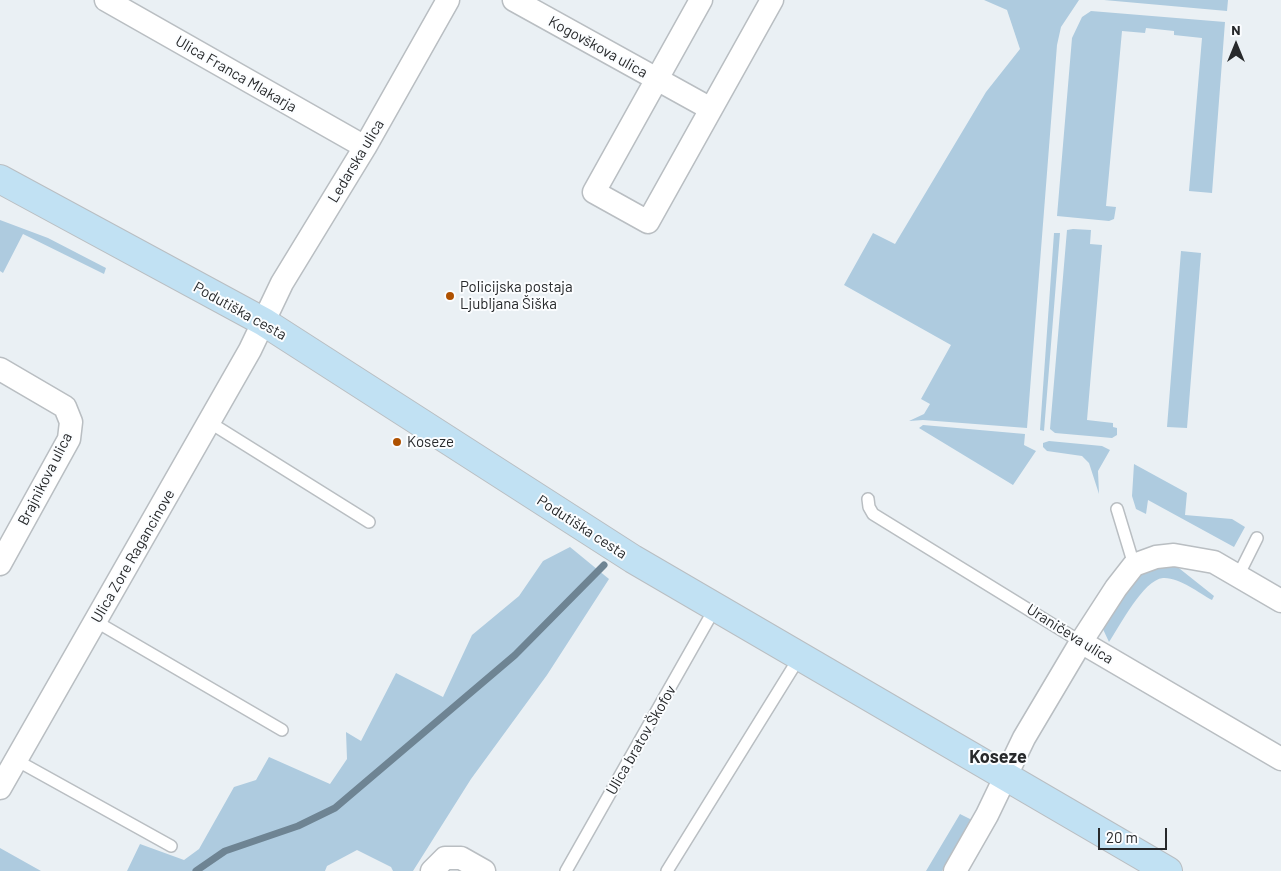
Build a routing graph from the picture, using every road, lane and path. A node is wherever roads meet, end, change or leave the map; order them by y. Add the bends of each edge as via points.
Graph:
1 (106, 0) edge
2 (448, 0) edge
3 (514, 0) edge
4 (701, 0) edge
5 (772, 0) edge
6 (657, 79) junction
7 (711, 109) junction
8 (365, 147) junction
9 (0, 179) edge
10 (264, 322) junction
11 (0, 369) edge
12 (209, 422) junction
13 (868, 500) dead end
14 (1117, 509) dead end
15 (370, 522) dead end
16 (1257, 538) dead end
17 (0, 564) edge
18 (1134, 565) junction
19 (1238, 576) junction
20 (1281, 600) edge
21 (715, 608) junction
22 (95, 621) junction
23 (1081, 642) junction
24 (799, 658) junction
25 (282, 730) dead end
26 (16, 760) junction
27 (1281, 760) edge
28 (1006, 776) junction
29 (0, 788) edge
30 (171, 846) dead end
31 (432, 871) edge
32 (484, 871) edge
33 (566, 871) edge
34 (667, 871) edge
35 (955, 871) edge
36 (1168, 871) edge

1 - 8 street, Ulica Franca Mlakarja
2 - 8 street, Ledarska ulica
3 - 6 street, Kogovškova ulica
4 - 6 street, Kogovškova ulica
5 - 7 street, Kogovškova ulica
6 - 7 street, Kogovškova ulica
6 - 7 street, Kogovškova ulica via 594,192 648,222
8 - 10 street, Ledarska ulica via 282,283
9 - 10 main road, Podutiška cesta
10 - 12 street, Ulica Zore Ragancinove
10 - 21 main road, Podutiška cesta via 601,539
11 - 17 street, Brajnikova ulica via 65,407 71,427 69,439
12 - 15 lane
12 - 22 street, Ulica Zore Ragancinove
13 - 23 lane, Uraničeva ulica via 873,514
14 - 18 lane
16 - 19 lane
18 - 19 street via 1174,555 1214,562
18 - 23 street
19 - 20 street
21 - 24 main road, Podutiška cesta
21 - 33 lane, Ulica bratov Škofov
22 - 25 lane
22 - 26 street, Ulica Zore Ragancinove
23 - 27 street, Uraničeva ulica
23 - 28 street via 1024,738
24 - 28 main road, Podutiška cesta
24 - 34 lane
26 - 29 street, Ulica Zore Ragancinove
26 - 30 lane
28 - 35 street
28 - 36 main road, Podutiška cesta
31 - 32 street via 445,858 461,858

